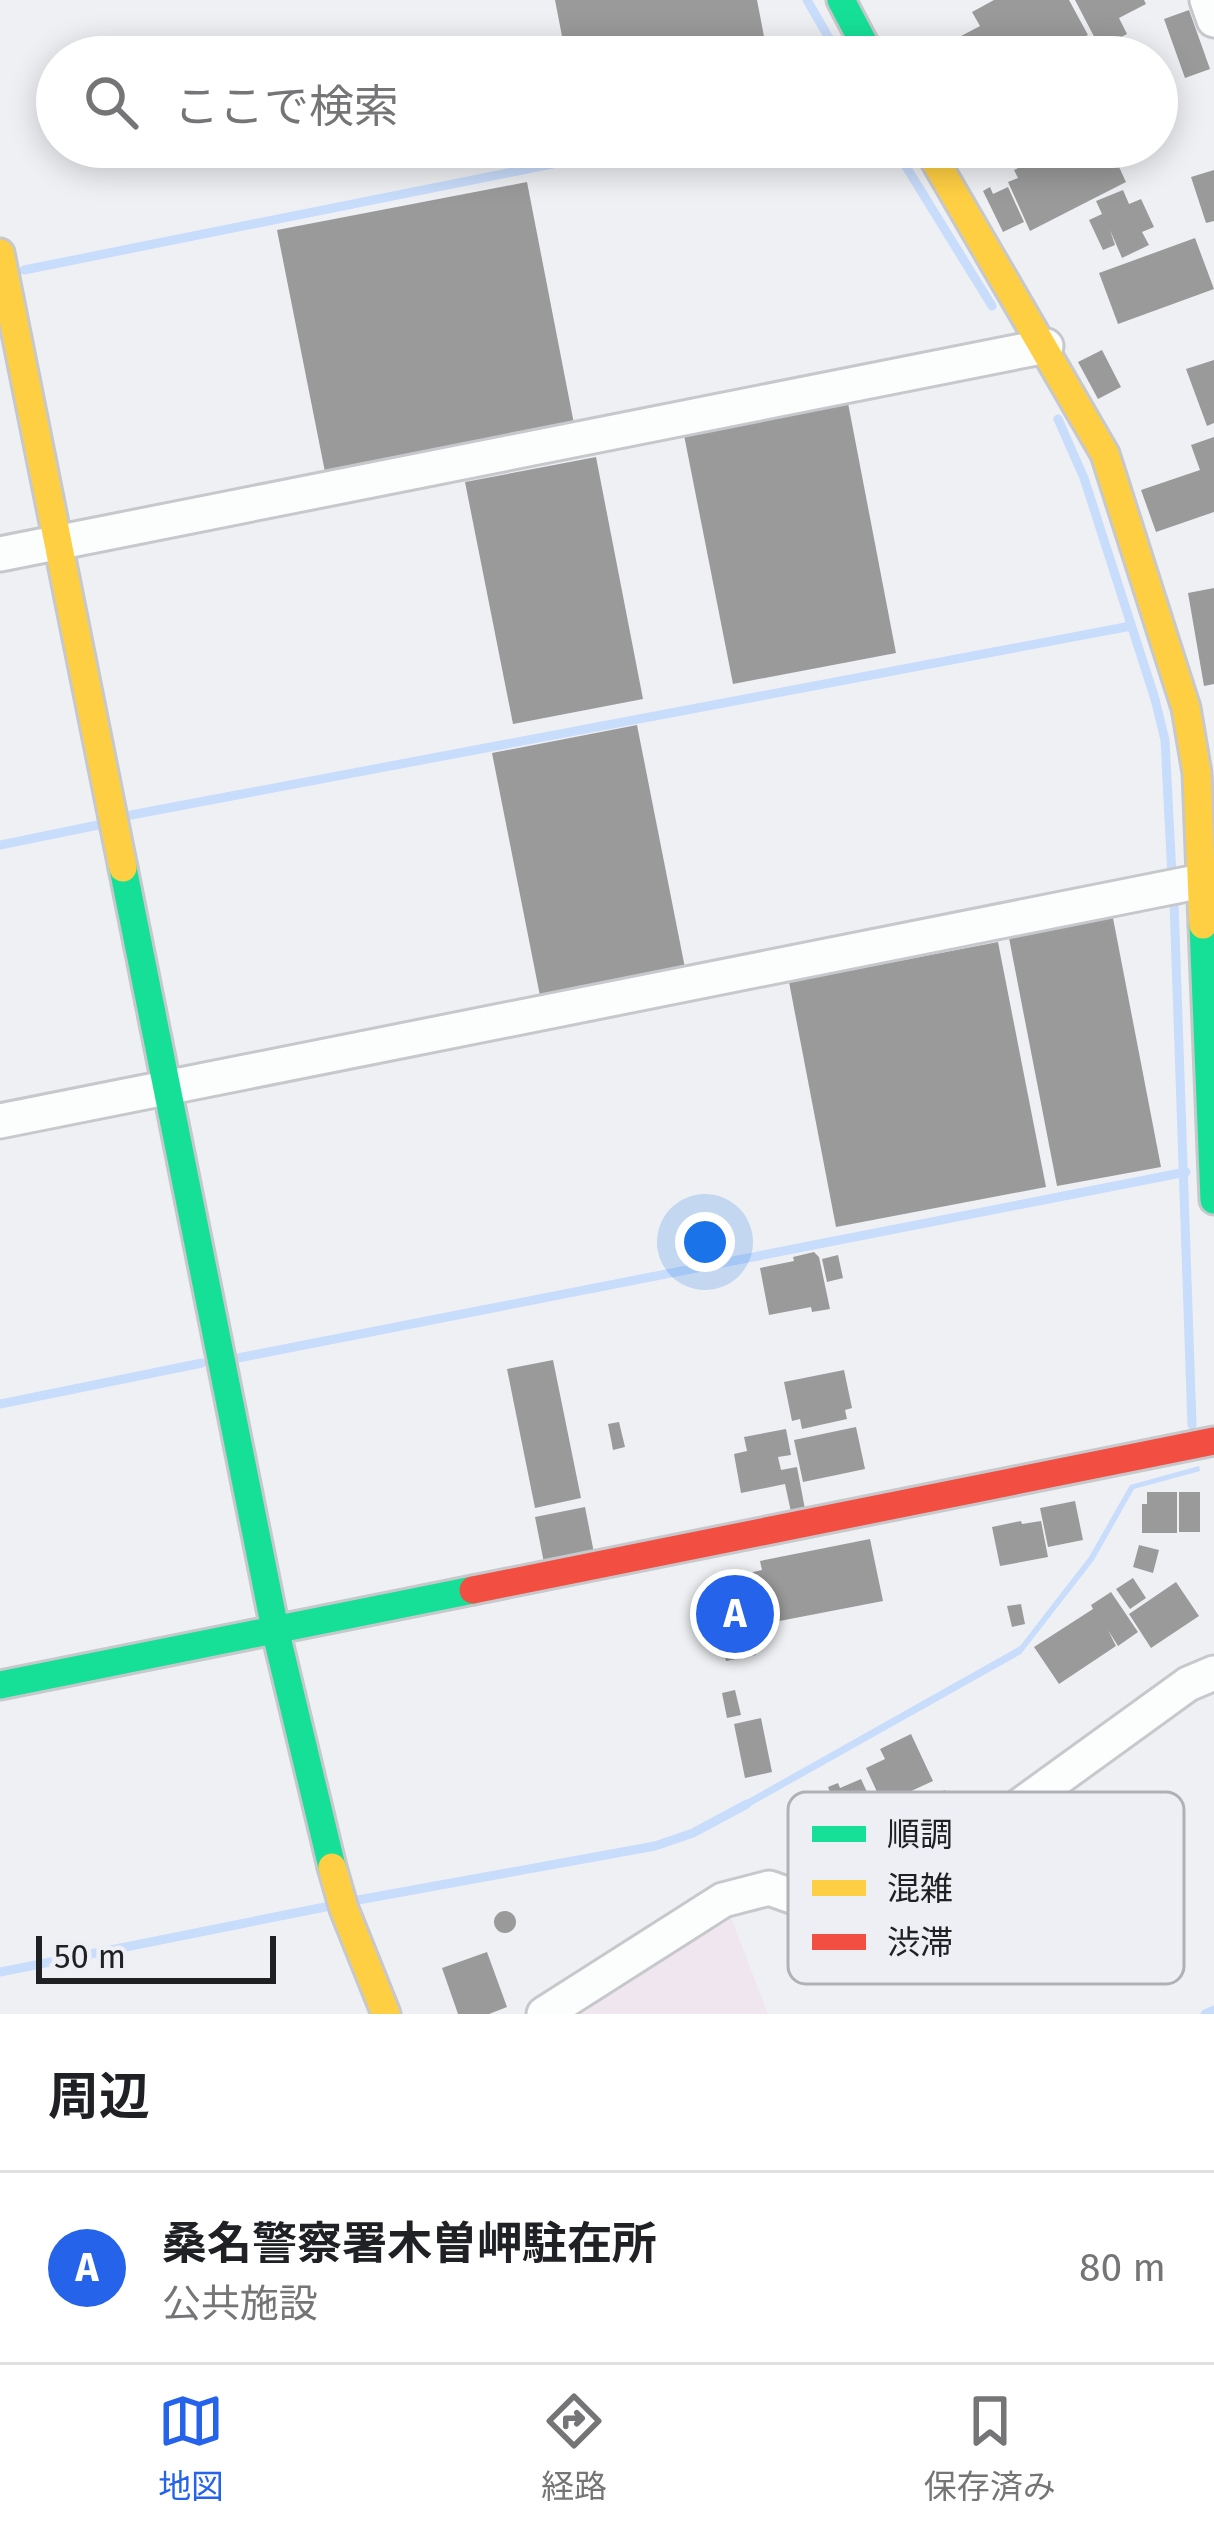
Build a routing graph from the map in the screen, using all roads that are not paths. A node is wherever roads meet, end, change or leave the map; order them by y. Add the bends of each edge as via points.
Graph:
1 (842, 0) edge
2 (1207, 0) edge
3 (1214, 20) edge
4 (860, 36) edge
5 (940, 168) edge
6 (0, 254) edge
7 (1046, 346) junction
8 (55, 543) junction
9 (0, 554) edge
10 (1202, 881) junction
11 (1209, 919) edge
12 (167, 1088) junction
13 (0, 1121) edge
14 (1214, 1200) edge
15 (1214, 1442) edge
16 (275, 1629) junction
17 (1214, 1673) edge
18 (0, 1685) edge
19 (1039, 1792) edge
20 (788, 1895) edge
21 (386, 2014) edge
22 (544, 2014) edge

1 - 4 street
2 - 3 street
5 - 7 street
6 - 8 street
7 - 8 street
7 - 10 street via 1105,454 1186,708
8 - 9 street
8 - 12 street
10 - 11 street
10 - 12 street
11 - 14 street
12 - 13 street
12 - 16 street
15 - 16 street
16 - 18 street
16 - 21 street via 318,1819
17 - 19 street
20 - 22 street via 769,1888 723,1900

